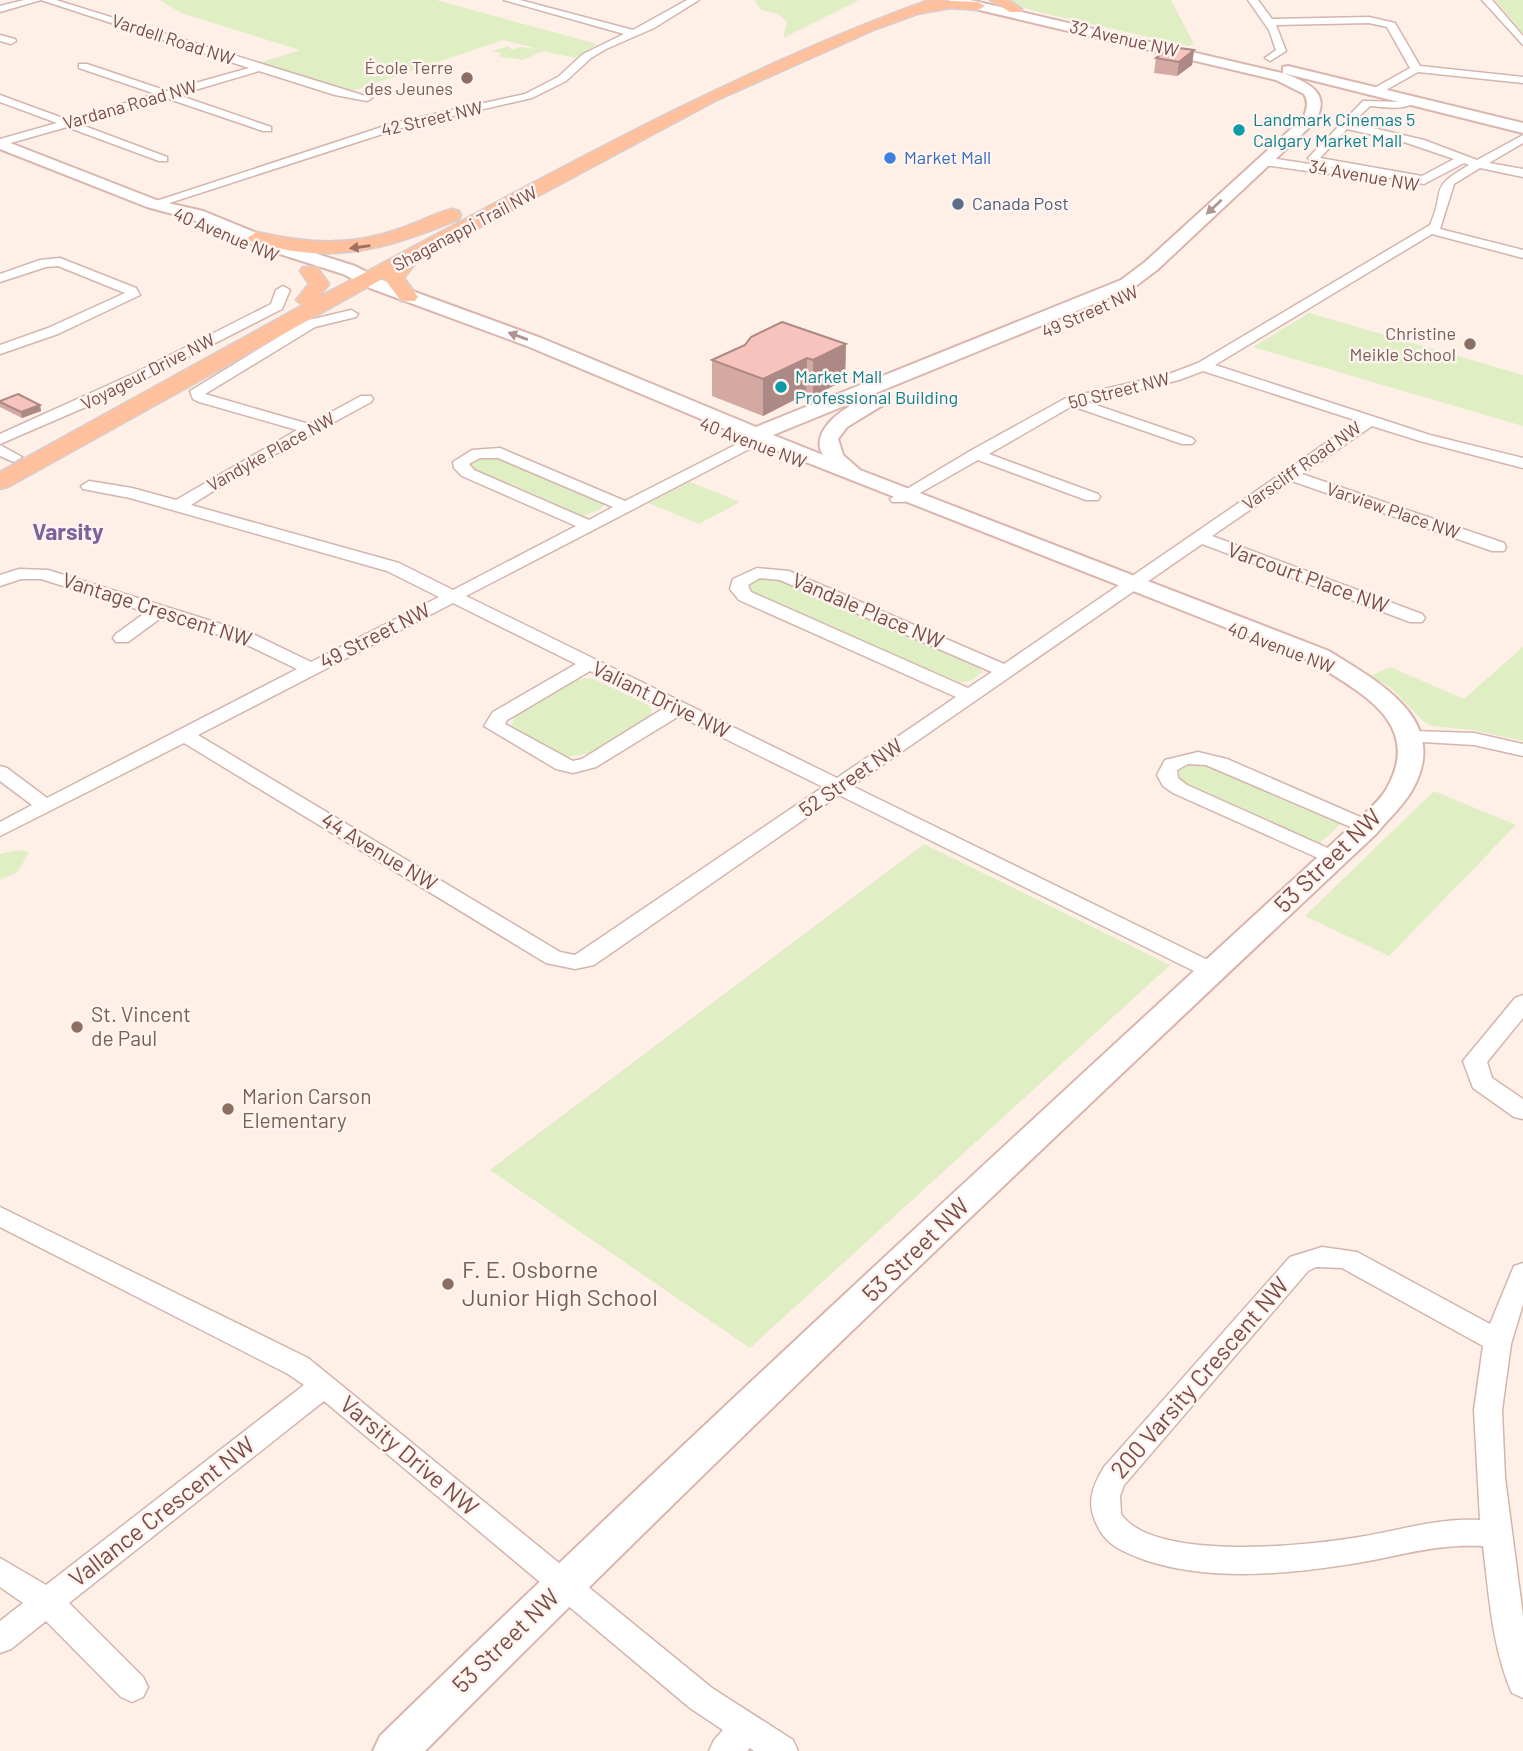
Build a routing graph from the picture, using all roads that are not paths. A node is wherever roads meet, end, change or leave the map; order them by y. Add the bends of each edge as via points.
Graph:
1 (36, 0) edge
2 (46, 0) edge
3 (509, 0) edge
4 (677, 0) edge
5 (925, 0) edge
6 (942, 0) edge
7 (954, 0) edge
8 (997, 0) edge
9 (1252, 0) edge
10 (1487, 0) edge
11 (692, 1) edge
12 (977, 3) edge
13 (888, 4) dead end
14 (105, 7) dead end
15 (0, 9) edge
16 (1015, 9) junction
17 (116, 22) junction
18 (1269, 22) junction
19 (634, 33) junction
20 (844, 37) junction
21 (810, 40) junction
22 (1523, 42) edge
23 (1271, 63) junction
24 (83, 66) dead end
25 (259, 68) junction
26 (1416, 69) junction
27 (1523, 79) edge
28 (1301, 81) junction
29 (1373, 93) junction
30 (166, 94) junction
31 (0, 98) edge
32 (367, 98) dead end
33 (1411, 102) junction
34 (1329, 117) dead end
35 (67, 123) junction
36 (1344, 125) junction
37 (1523, 128) edge
38 (267, 129) dead end
39 (1523, 138) edge
40 (0, 143) edge
41 (163, 159) dead end
42 (1463, 159) junction
43 (1272, 160) junction
44 (1480, 163) junction
45 (1523, 173) edge
46 (515, 188) junction
47 (1444, 190) junction
48 (159, 206) junction
49 (1430, 230) junction
50 (257, 238) junction
51 (1523, 254) edge
52 (407, 261) junction
53 (310, 271) junction
54 (0, 278) edge
55 (354, 281) junction
56 (283, 290) dead end
57 (408, 297) junction
58 (385, 301) junction
59 (303, 308) junction
60 (351, 314) dead end
61 (0, 350) edge
62 (1203, 366) junction
63 (366, 399) dead end
64 (876, 401) junction
65 (1071, 401) junction
66 (1370, 419) junction
67 (310, 429) junction
68 (758, 440) junction
69 (1187, 441) dead end
70 (975, 454) junction
71 (3, 457) edge
72 (1523, 463) edge
73 (852, 473) junction
74 (1289, 475) junction
75 (0, 482) edge
76 (89, 486) dead end
77 (902, 497) junction
78 (1092, 497) dead end
79 (178, 506) junction
80 (626, 507) junction
81 (589, 526) junction
82 (1199, 537) junction
83 (1498, 547) dead end
84 (0, 581) edge
85 (1129, 586) junction
86 (452, 596) junction
87 (160, 610) junction
88 (1416, 618) dead end
89 (122, 638) dead end
90 (589, 664) junction
91 (311, 669) junction
92 (1006, 671) junction
93 (970, 696) junction
94 (678, 708) junction
95 (184, 735) junction
96 (1412, 737) junction
97 (1523, 750) edge
98 (0, 772) edge
99 (838, 787) junction
100 (46, 806) junction
101 (1367, 827) junction
102 (0, 830) edge
103 (1334, 858) junction
104 (575, 962) joint
105 (1212, 971) junction
106 (1523, 1003) edge
107 (1523, 1111) edge
108 (0, 1216) edge
109 (1523, 1273) edge
110 (1496, 1340) junction
111 (324, 1385) junction
112 (1497, 1533) junction
113 (0, 1571) edge
114 (564, 1585) junction
115 (47, 1602) junction
116 (0, 1639) edge
117 (1523, 1683) edge
118 (132, 1686) dead end
119 (736, 1740) edge
120 (395, 1751) edge
121 (782, 1751) edge

1 - 15 street
2 - 17 street, Vardell Road NW
3 - 19 street
4 - 11 street
5 - 21 main road, Shaganappi Trail NW
6 - 20 main road, Shaganappi Trail NW
7 - 12 street, 32 Avenue NW
8 - 16 main road
9 - 18 street
10 - 22 street
11 - 19 street, 42 Street NW
12 - 16 street, 32 Avenue NW
12 - 20 main road via 944,5
12 - 28 street, 32 Avenue NW
13 - 21 main road
14 - 17 street
16 - 23 street, 32 Avenue NW
17 - 25 street, Vardell Road NW
18 - 23 street via 1281,51
18 - 26 street via 1387,22
19 - 48 street, 42 Street NW via 601,47 558,82 528,96 387,128
20 - 52 main road, Shaganappi Trail NW via 711,97
21 - 46 main road, Shaganappi Trail NW via 724,78
23 - 28 street, 32 Avenue NW
23 - 29 street, 32 Avenue NW
24 - 30 street
25 - 30 street, Vardana Road NW
25 - 32 street, Vardell Road NW
26 - 27 street
26 - 29 street
28 - 29 street via 1324,89 1335,99 1342,94
28 - 43 street, 49 Street NW via 1313,95 1314,111
29 - 33 street, 32 Avenue NW
30 - 35 street, Vardana Road NW
30 - 38 street
31 - 35 street
33 - 36 street via 1402,106 1367,103
33 - 37 street, 32 Avenue NW
34 - 43 street, 49 Street NW via 1314,136
35 - 40 street, Vardana Road NW
35 - 41 street
36 - 42 street via 1395,135
36 - 42 street via 1316,161 1424,180
39 - 44 street
40 - 48 street, 40 Avenue NW
42 - 44 street
43 - 47 street, 34 Avenue NW
43 - 64 street, 49 Street NW via 1168,272 1149,285 1088,316
43 -> 68 street, 49 Street NW via 1127,284
44 - 45 street
44 - 47 street via 1450,181
46 -> 50 main road via 373,245 316,250
46 - 55 main road, Shaganappi Trail NW
47 - 49 street via 1440,218
48 - 50 street, 40 Avenue NW
48 - 53 street, 40 Avenue NW
49 - 51 street
49 - 62 street, 50 Street NW
50 - 55 street, 40 Avenue NW
52 - 55 main road, Shaganappi Trail NW
52 - 57 main road via 394,278
53 - 55 street, 40 Avenue NW
53 - 59 main road via 319,284
54 - 61 street via 61,262 133,295
55 - 57 street, 40 Avenue NW
55 - 58 street, 40 Avenue NW
55 - 59 main road, Shaganappi Trail NW
56 - 71 street, Voyageur Drive NW via 277,306 74,409
68 -> 57 street, 40 Avenue NW via 534,342
58 - 59 main road via 358,299
58 - 68 street, 40 Avenue NW
59 - 71 main road, Shaganappi Trail NW
59 - 75 main road, Shaganappi Trail NW
60 - 67 street, Voyageur Drive NW via 310,324 197,391 204,399
62 - 65 street, 50 Street NW
62 - 66 street, Varscliff Road NW
63 - 67 street, Vandyke Place NW
64 - 68 street, 49 Street NW
64 - 73 street via 838,424 828,436 830,454
65 - 69 street
65 - 70 street, 50 Street NW
66 - 72 street
66 - 74 street, Varscliff Road NW
67 - 79 street, Vandyke Place NW
68 - 73 street, 40 Avenue NW
68 - 77 street, 40 Avenue NW
68 - 80 street, 49 Street NW
70 - 77 street, 50 Street NW
70 - 78 street
73 - 77 street, 40 Avenue NW
74 - 82 street, Varscliff Road NW
74 - 83 street, Varview Place NW
76 - 79 street, Valiant Drive NW
77 - 85 street, 40 Avenue NW
79 - 86 street, Valiant Drive NW via 380,563
80 - 81 street, 49 Street NW
80 - 81 street via 500,453 477,453 461,462 468,472
81 - 86 street, 49 Street NW
82 - 85 street, Varscliff Road NW
82 - 88 street, Varcourt Place NW
84 - 87 street, Vantage Crescent NW via 19,574 42,574
85 - 92 street, 52 Street NW
85 - 96 street, 40 Avenue NW via 1345,672 1389,703
86 - 90 street, Valiant Drive NW
86 - 91 street, 49 Street NW
87 - 89 street
87 - 91 street, Vantage Crescent NW via 265,645
90 - 94 street, Valiant Drive NW
90 - 94 street via 500,716 494,726 573,767 589,763
91 - 95 street, 49 Street NW
92 - 93 street, 52 Street NW
92 - 93 street, Vandale Place NW via 783,575 757,573 739,583 745,596
93 - 99 street, 52 Street NW
94 - 99 street, Valiant Drive NW
95 - 100 street, 49 Street NW
95 - 104 street, 44 Avenue NW via 554,958
96 - 97 street via 1474,739
96 - 101 street, 53 Street NW via 1409,772
98 - 100 street
99 - 104 street, 52 Street NW via 598,954
99 - 105 street, Valiant Drive NW
100 - 102 street, 49 Street NW
101 - 103 street, 53 Street NW
101 - 103 street via 1211,760 1189,757 1168,767 1170,781 1180,789
103 - 105 street, 53 Street NW
105 - 114 street, 53 Street NW
106 - 107 street via 1475,1061 1482,1082
108 - 111 street, Varsity Drive NW via 275,1353
109 - 110 street
110 - 112 street via 1486,1412
110 - 112 street, 200 Varsity Crescent NW via 1348,1259 1305,1260 1115,1476 1103,1499 1104,1511 1123,1538 1152,1552 1170,1554 1305,1558 1438,1533
111 - 114 street, Varsity Drive NW
111 - 115 street, Vallance Crescent NW
112 - 117 street via 1509,1624
113 - 115 street
114 - 119 street, Varsity Drive NW via 701,1698
114 - 120 street, 53 Street NW
115 - 116 street, Vallance Crescent NW
115 - 118 street
119 - 121 street, Varsity Drive NW

